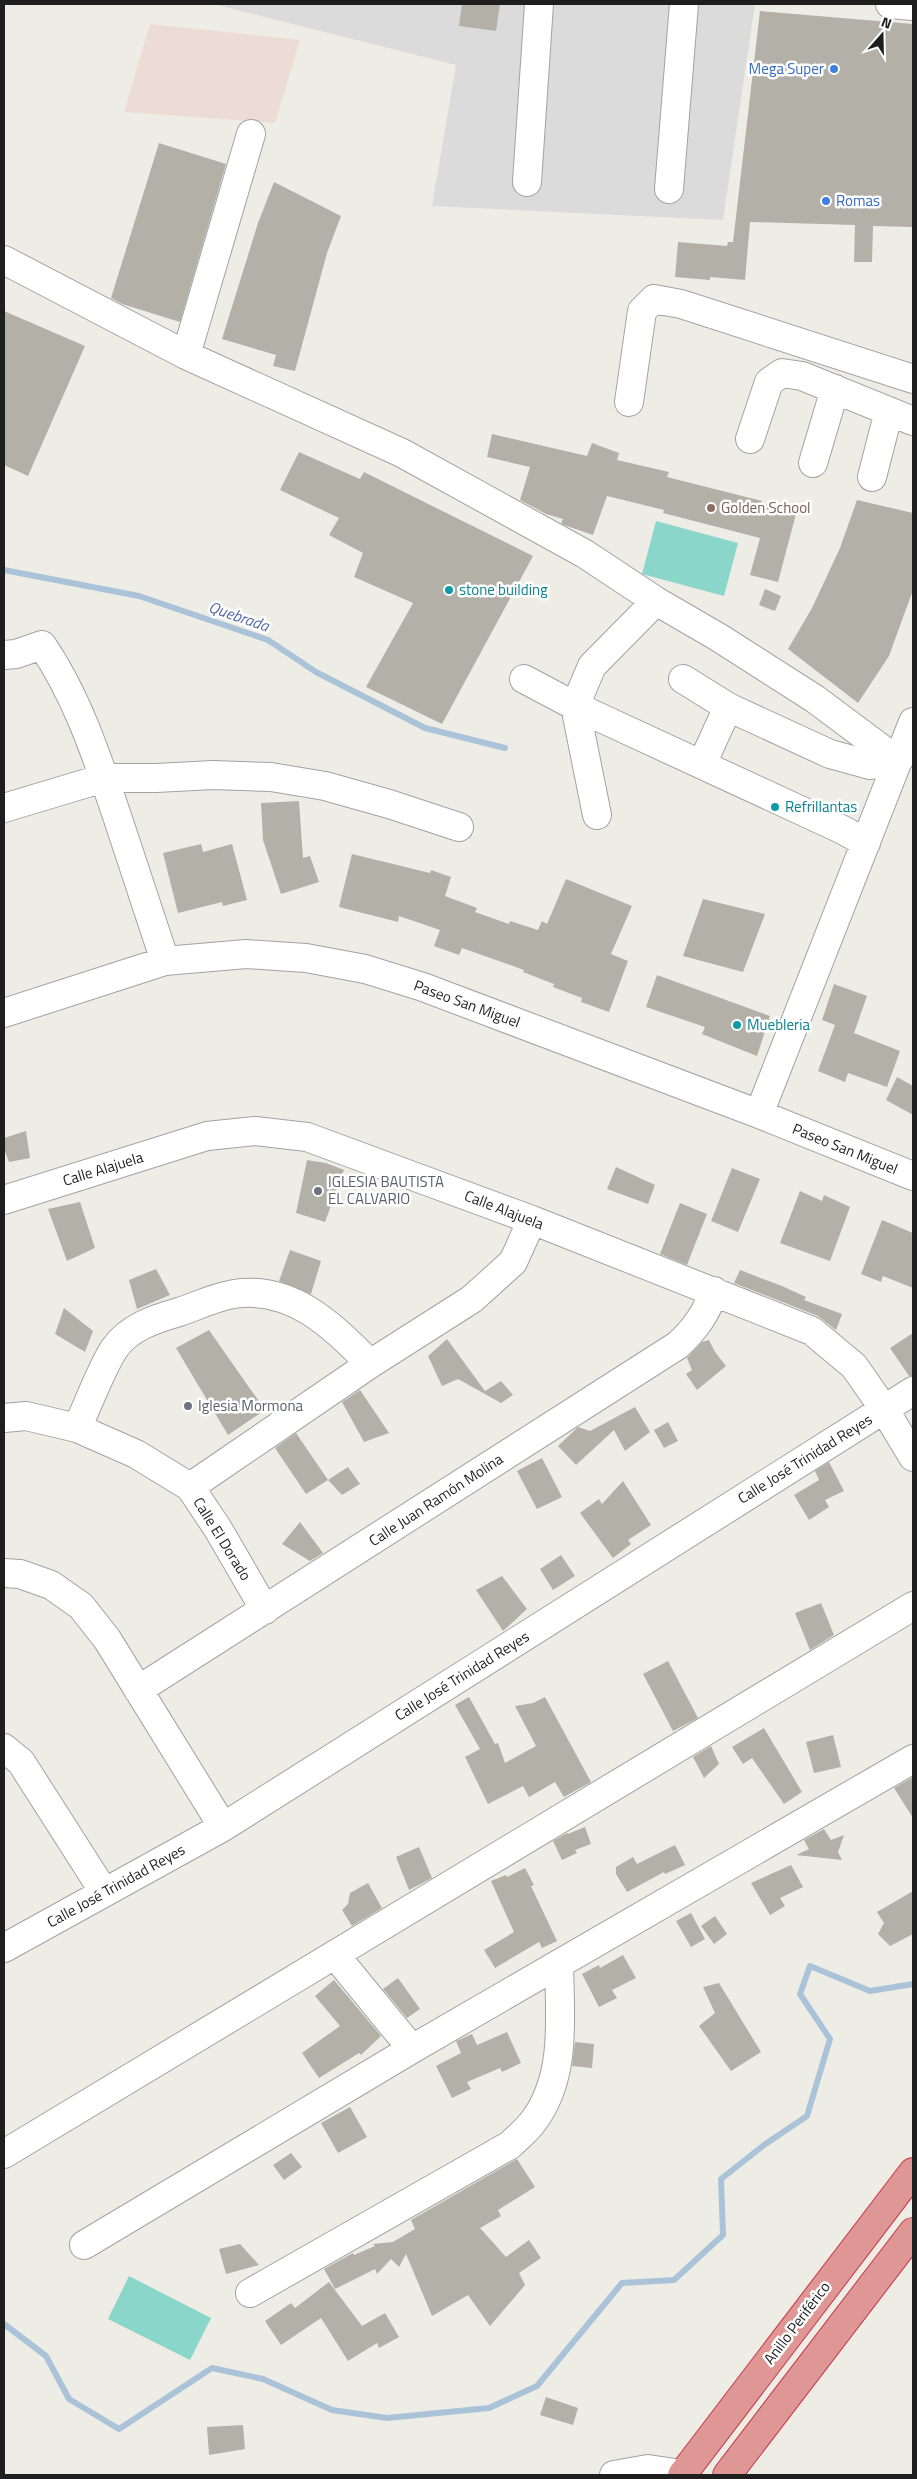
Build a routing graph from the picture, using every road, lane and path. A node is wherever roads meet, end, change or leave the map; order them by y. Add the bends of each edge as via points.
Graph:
1 (539, 4) edge
2 (684, 4) edge
3 (890, 4) edge
4 (913, 6) edge
5 (251, 134) dead end
6 (527, 182) dead end
7 (669, 189) dead end
8 (4, 260) edge
9 (186, 355) junction
10 (913, 379) edge
11 (835, 389) junction
12 (629, 402) dead end
13 (901, 416) edge
14 (750, 439) dead end
15 (812, 463) dead end
16 (872, 477) dead end
17 (656, 601) junction
18 (4, 655) edge
19 (524, 679) dead end
20 (683, 679) dead end
21 (575, 706) junction
22 (728, 707) junction
23 (913, 722) edge
24 (913, 738) edge
25 (898, 761) junction
26 (702, 764) junction
27 (104, 778) junction
28 (4, 808) edge
29 (597, 815) dead end
30 (459, 827) dead end
31 (866, 843) junction
32 (165, 961) junction
33 (4, 1013) edge
34 (760, 1114) junction
35 (913, 1176) edge
36 (4, 1200) edge
37 (532, 1220) junction
38 (714, 1291) junction
39 (370, 1364) junction
40 (913, 1391) edge
41 (884, 1409) junction
42 (4, 1418) edge
43 (77, 1428) junction
44 (913, 1457) edge
45 (190, 1487) junction
46 (4, 1573) edge
47 (913, 1606) edge
48 (265, 1610) junction
49 (138, 1690) junction
50 (4, 1748) edge
51 (913, 1759) edge
52 (223, 1827) junction
53 (104, 1892) junction
54 (4, 1948) edge
55 (335, 1954) junction
56 (559, 1966) junction
57 (412, 2049) junction
58 (4, 2154) edge
59 (913, 2172) edge
60 (913, 2232) edge
61 (84, 2245) dead end
62 (250, 2292) dead end
63 (614, 2475) edge
64 (682, 2475) edge
65 (727, 2475) edge

1 - 6 street
2 - 7 street
3 - 4 street
5 - 9 street
8 - 9 street
9 - 17 street via 402,453 585,554
10 - 12 street via 681,304 654,299 642,311
11 - 13 street
11 - 14 street via 802,376 782,373 769,382
11 - 15 street
13 - 16 street
17 - 21 street via 592,666
17 - 25 street via 718,636 815,699
18 - 27 street via 42,645 76,706
19 - 21 street
20 - 22 street
21 - 26 street
21 - 29 street
22 - 25 street via 830,754 870,765
22 - 26 street
23 - 25 street
24 - 25 street
25 - 31 street
26 - 31 street
27 - 28 street
27 - 30 street via 271,777 324,786
27 - 32 street
31 - 34 street
32 - 33 street, Paseo San Miguel
32 - 34 street, Paseo San Miguel via 246,954 306,958 365,969 423,987
34 - 35 street, Paseo San Miguel
36 - 37 street, Calle Alajuela via 208,1136 255,1131 307,1137
37 - 38 street, Calle Alajuela
37 - 39 street via 513,1262 472,1299
38 - 41 street, Calle Alajuela via 812,1331 854,1366
38 - 48 street, Calle Juan Ramón Molina via 706,1312 678,1345
39 - 43 street via 335,1328 315,1313 290,1301 234,1294 150,1321 129,1334 114,1349
39 - 45 street
40 - 41 street, Calle José Trinidad Reyes
41 - 44 street, Calle Alajuela
41 - 52 street, Calle José Trinidad Reyes
42 - 43 street, Calle El Dorado via 26,1416
43 - 45 street, Calle El Dorado via 136,1454
45 - 48 street, Calle El Dorado
46 - 49 street via 20,1574 51,1585 81,1606 107,1638
47 - 55 street
48 - 49 street, Calle Juan Ramón Molina
49 - 52 street
50 - 53 street via 21,1762
51 - 56 street
52 - 53 street, Calle José Trinidad Reyes
53 - 54 street, Calle José Trinidad Reyes
55 - 57 street
55 - 58 street
56 - 57 street
56 - 62 street via 560,2044 545,2102 532,2124 510,2145
57 - 61 street
59 - 64 highway, Anillo Periférico
60 - 65 highway
63 - 64 street via 648,2469

